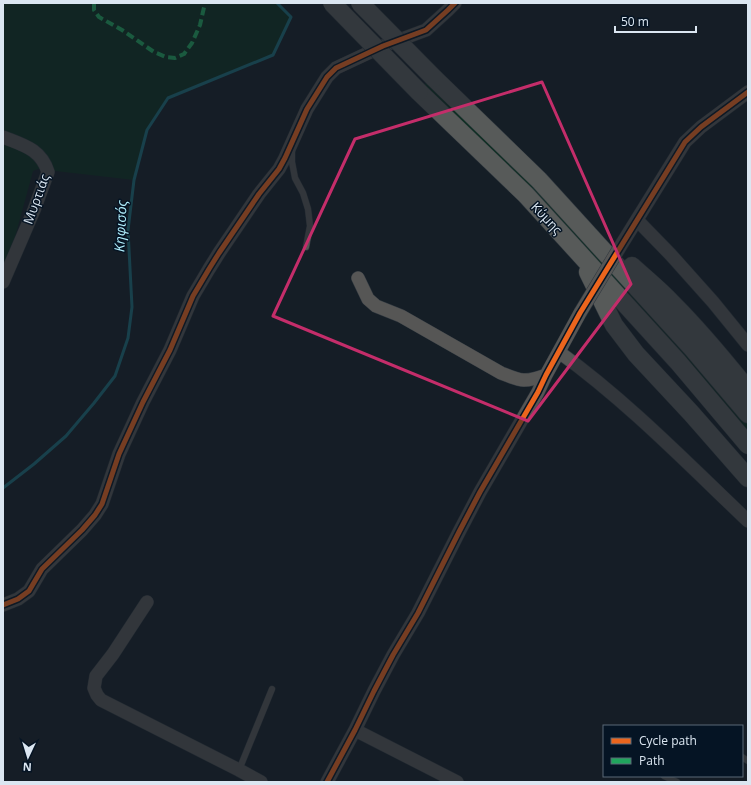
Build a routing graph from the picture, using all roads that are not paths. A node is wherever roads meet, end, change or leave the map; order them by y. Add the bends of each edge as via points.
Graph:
1 (332, 3) edge
2 (360, 3) edge
3 (455, 3) edge
4 (748, 92) edge
5 (3, 137) edge
6 (292, 144) junction
7 (637, 220) junction
8 (590, 235) junction
9 (306, 248) dead end
10 (577, 250) junction
11 (358, 278) dead end
12 (3, 282) edge
13 (748, 345) edge
14 (559, 352) junction
15 (546, 375) junction
16 (748, 390) edge
17 (748, 414) edge
18 (748, 445) edge
19 (748, 478) edge
20 (748, 521) edge
21 (147, 602) dead end
22 (3, 605) edge
23 (272, 689) dead end
24 (355, 730) junction
25 (239, 770) junction
26 (666, 777) edge
27 (261, 782) edge
28 (327, 782) edge
29 (457, 782) edge
30 (678, 782) edge

1 - 10 main road, Κύμης, bridge via 419,92 526,195
2 - 8 main road, Κύμης, bridge via 539,180
3 - 6 street via 426,30 336,68 327,77 307,109
4 - 7 street via 684,142
5 - 12 street, Μυρτιάς via 30,148 46,165 48,172
6 - 9 lane via 295,178 304,193 308,209 310,226
6 - 22 street via 279,169 208,269 193,296 170,350 119,454 102,504 82,530 42,569 29,591
7 - 13 street via 713,302
7 - 14 street, bridge
8 - 16 main road via 612,247 672,302
8 - 17 main road, Κύμης
10 - 18 main road, Κύμης via 678,362
10 - 19 main road via 614,325 636,354
11 - 15 street via 368,299 376,306 401,316 501,372 524,381
14 - 15 street
14 - 20 street via 621,402
15 - 24 street via 458,532
21 - 25 street via 96,676 94,688 97,695 101,700
23 - 25 lane
24 - 28 street
24 - 29 street
25 - 27 street
26 - 30 lane

